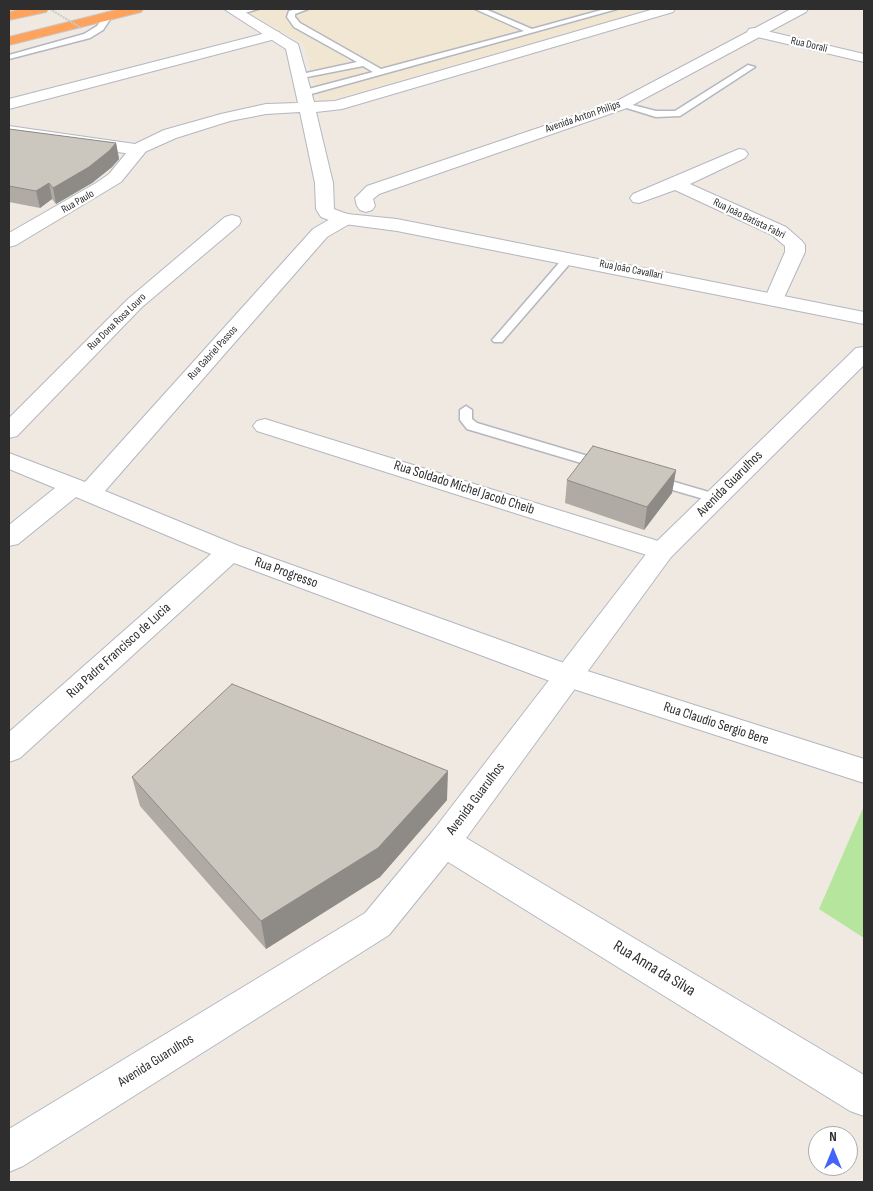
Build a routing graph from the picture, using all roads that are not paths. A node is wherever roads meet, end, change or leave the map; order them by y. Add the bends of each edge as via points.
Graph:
1 (41, 9) edge
2 (136, 9) edge
3 (254, 9) edge
4 (304, 9) edge
5 (479, 9) edge
6 (613, 9) edge
7 (668, 9) edge
8 (775, 9) edge
9 (234, 11) edge
10 (103, 12) edge
11 (795, 12) edge
12 (9, 16) edge
13 (9, 30) edge
14 (531, 31) junction
15 (754, 32) junction
16 (274, 35) junction
17 (9, 41) edge
18 (9, 57) edge
19 (864, 58) edge
20 (364, 63) junction
21 (751, 67) dead end
22 (380, 72) junction
23 (300, 77) junction
24 (9, 104) edge
25 (306, 104) junction
26 (621, 105) junction
27 (9, 131) edge
28 (138, 150) junction
29 (739, 154) dead end
30 (324, 183) junction
31 (675, 184) junction
32 (370, 198) junction
33 (638, 198) dead end
34 (325, 209) junction
35 (344, 219) junction
36 (232, 221) dead end
37 (397, 225) junction
38 (9, 242) edge
39 (569, 258) junction
40 (775, 298) junction
41 (864, 318) edge
42 (498, 340) dead end
43 (864, 353) edge
44 (466, 410) dead end
45 (265, 426) dead end
46 (9, 430) edge
47 (9, 460) edge
48 (619, 470) edge
49 (638, 475) edge
50 (80, 490) junction
51 (714, 498) junction
52 (9, 538) edge
53 (662, 551) junction
54 (230, 552) junction
55 (568, 676) junction
56 (9, 750) edge
57 (864, 771) edge
58 (444, 842) junction
59 (864, 1097) edge
60 (9, 1152) edge

1 - 12 highway
2 - 10 highway
3 - 9 lane
4 - 20 lane via 292,13 297,25
5 - 14 lane
6 - 14 lane
7 - 25 street via 336,106
8 - 11 street
9 - 16 street
10 - 13 highway
10 - 17 highway
10 - 18 lane via 100,28 87,36
11 - 15 street, Avenida Anton Philips
14 - 22 lane
15 - 19 street, Rua Dorali
15 - 26 street, Avenida Anton Philips
16 - 23 street via 293,47
16 - 24 street
20 - 22 lane
20 - 23 lane
21 - 26 lane via 677,114 656,114
22 - 25 lane
23 - 25 street
25 - 28 street via 261,116 206,124 170,134
25 - 30 street
26 - 32 street, Avenida Anton Philips
27 - 28 street
28 - 38 street, Rua Paulo via 115,178 102,188
29 - 31 street
30 - 32 street
30 - 34 street
31 - 33 street
31 - 40 street, Rua João Batista Fabri via 779,230 789,238 795,252
32 - 34 street
32 - 37 street, Rua João Cavallari
34 - 35 street, Rua João Cavallari
35 - 37 street, Rua João Cavallari
35 - 50 street, Rua Gabriel Passos via 320,233
36 - 46 street, Rua Dona Rosa Louro via 135,303
37 - 39 street, Rua João Cavallari
39 - 40 street, Rua João Cavallari
39 - 42 lane
40 - 41 street, Rua João Cavallari
43 - 51 street, Avenida Guarulhos
44 - 48 lane via 466,420 472,426
45 - 53 street, Rua Soldado Michel Jacob Cheib
47 - 50 street, Rua Progresso
49 - 51 lane
50 - 52 street, Rua Gabriel Passos
50 - 54 street, Rua Progresso
51 - 53 street, Avenida Guarulhos
53 - 55 street, Avenida Guarulhos
54 - 55 street, Rua Progresso
54 - 56 street, Rua Padre Francisco de Lucia
55 - 57 street, Rua Claudio Sergio Bere
55 - 58 street, Avenida Guarulhos
58 - 59 street, Rua Anna da Silva
58 - 60 street, Avenida Guarulhos via 377,924

